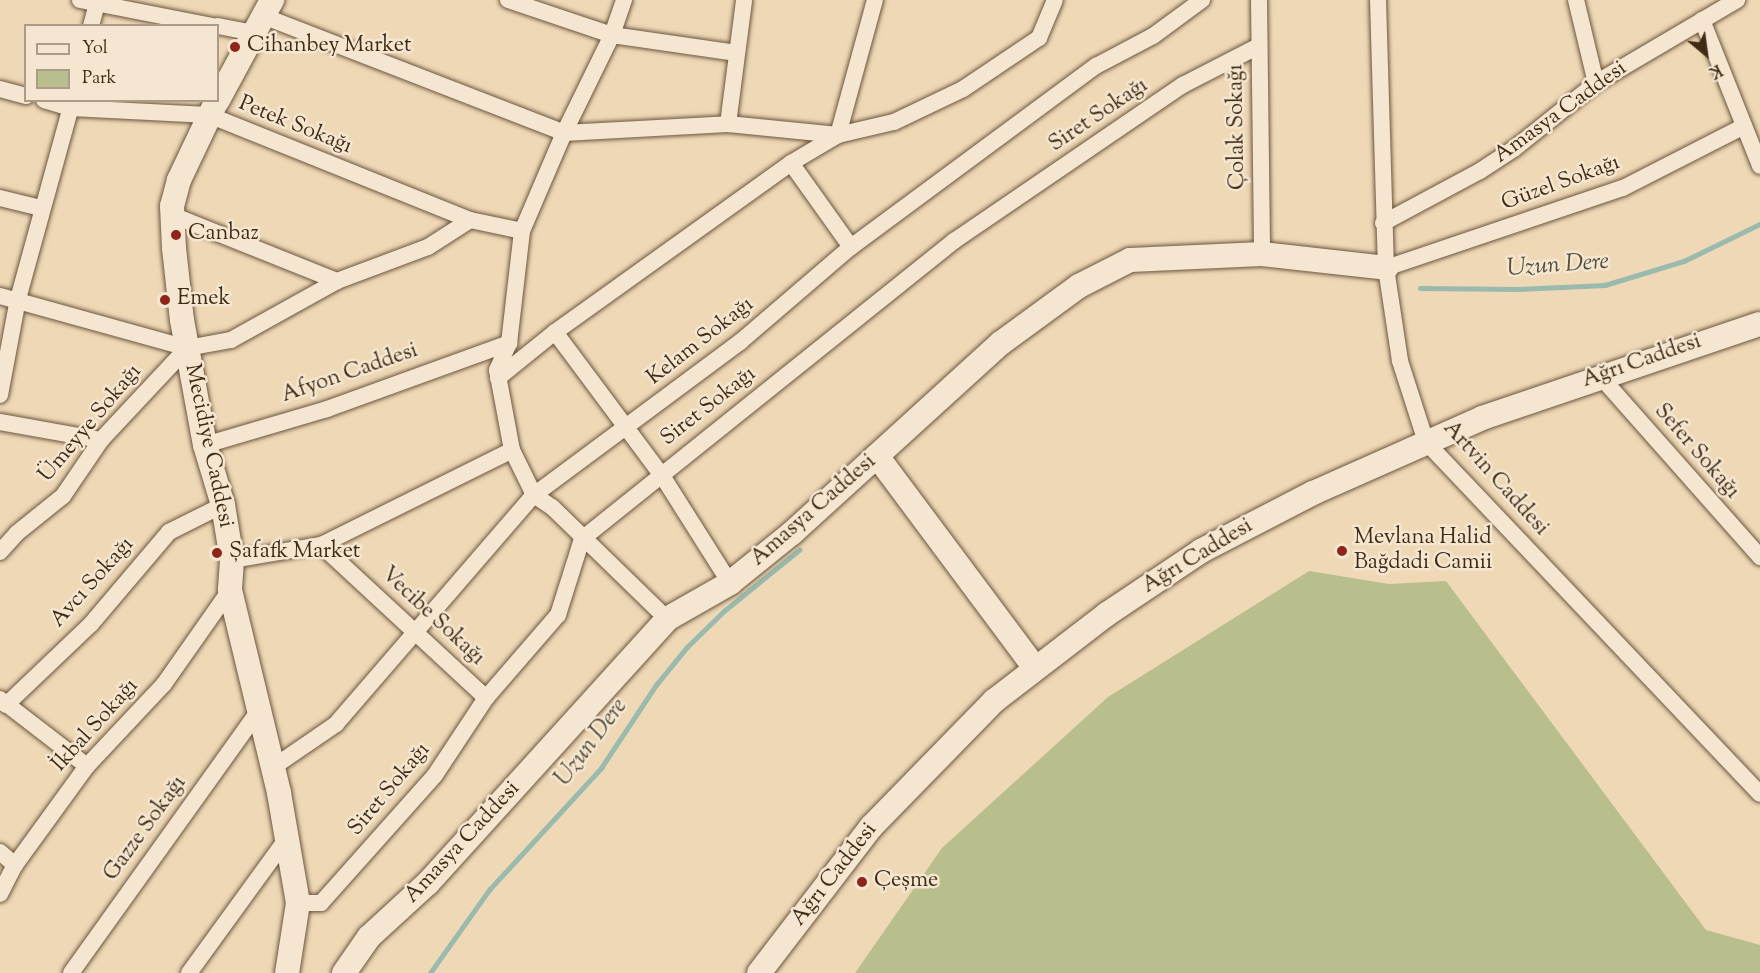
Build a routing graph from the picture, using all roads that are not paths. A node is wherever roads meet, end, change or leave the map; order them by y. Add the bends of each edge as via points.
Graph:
1 (508, 0) edge
2 (624, 0) edge
3 (744, 0) edge
4 (875, 0) edge
5 (1055, 0) edge
6 (1202, 0) edge
7 (1259, 0) edge
8 (1378, 0) edge
9 (1576, 0) edge
10 (1737, 0) edge
11 (92, 2) edge
12 (1709, 11) edge
13 (263, 16) edge
14 (91, 24) edge
15 (202, 24) edge
16 (219, 26) edge
17 (612, 35) junction
18 (1259, 46) junction
19 (738, 52) junction
20 (1596, 83) junction
21 (0, 89) edge
22 (24, 95) edge
23 (219, 98) edge
24 (72, 104) edge
25 (215, 105) edge
26 (728, 124) junction
27 (1744, 126) junction
28 (564, 133) junction
29 (838, 135) junction
30 (791, 163) junction
31 (1760, 166) edge
32 (0, 198) edge
33 (41, 208) junction
34 (172, 215) junction
35 (470, 220) junction
36 (1383, 224) junction
37 (522, 231) junction
38 (851, 247) junction
39 (1262, 254) junction
40 (1386, 268) junction
41 (337, 281) junction
42 (0, 296) edge
43 (18, 299) junction
44 (1760, 324) edge
45 (555, 332) junction
46 (509, 343) junction
47 (187, 348) junction
48 (1600, 376) junction
49 (498, 378) junction
50 (0, 395) edge
51 (0, 422) edge
52 (626, 429) junction
53 (101, 441) junction
54 (1426, 442) junction
55 (205, 445) junction
56 (512, 450) junction
57 (877, 456) junction
58 (662, 474) junction
59 (534, 495) junction
60 (223, 505) junction
61 (0, 530) edge
62 (17, 533) junction
63 (582, 539) junction
64 (321, 545) junction
65 (0, 552) edge
66 (1760, 556) edge
67 (232, 560) junction
68 (730, 583) junction
69 (230, 590) junction
70 (667, 619) junction
71 (416, 633) junction
72 (1034, 667) junction
73 (486, 698) junction
74 (3, 702) edge
75 (258, 712) junction
76 (87, 766) junction
77 (272, 768) junction
78 (1760, 794) edge
79 (287, 838) junction
80 (0, 852) edge
81 (15, 865) junction
82 (0, 894) edge
83 (298, 903) junction
84 (71, 973) edge
85 (189, 973) edge
86 (287, 973) edge
87 (344, 973) edge
88 (759, 973) edge

1 - 17 street
2 - 17 street
3 - 19 street
4 - 29 street
5 - 29 street via 1039,38 963,89 894,122
6 - 38 street, Kelam Sokağı via 1153,36 1096,66
7 - 18 street, Çolak Sokağı
8 - 36 street, Artvin Caddesi
9 - 20 street
10 - 12 street, Amasya Caddesi
11 - 14 street
11 - 15 street
12 - 20 street, Amasya Caddesi
12 - 27 street
13 - 16 street
13 - 23 street, Mecidiye Caddesi
13 - 28 street
17 - 19 street
17 - 28 street
18 - 39 street, Çolak Sokağı
18 - 58 street, Siret Sokağı via 1183,85 954,241
19 - 26 street
20 - 36 street, Amasya Caddesi via 1515,148
21 - 22 street
24 - 25 street, Petek Sokağı
24 - 33 street
25 - 34 street, Mecidiye Caddesi via 178,180
25 - 35 street, Petek Sokağı
26 - 28 street
26 - 29 street
27 - 31 street
27 - 40 street, Güzel Sokağı via 1623,188
28 - 37 street
29 - 30 street
30 - 38 street
30 - 45 street
32 - 33 street
33 - 43 street
34 - 41 street
34 - 47 street, Mecidiye Caddesi
35 - 37 street, Petek Sokağı
35 - 41 street via 428,248
36 - 40 street, Artvin Caddesi
37 - 46 street
38 - 52 street, Kelam Sokağı via 740,342
39 - 40 street, Amasya Caddesi
39 - 57 street, Amasya Caddesi via 1130,260 1099,276 1001,343
40 - 54 street, Artvin Caddesi via 1400,361
41 - 47 street via 231,340
42 - 43 street
43 - 47 street
43 - 50 street
44 - 48 street, Ağrı Caddesi
45 - 49 street
45 - 52 street
46 - 49 street via 497,370
46 - 55 street, Afyon Caddesi via 327,409
47 - 53 street, Ümeyye Sokağı
47 - 55 street, Mecidiye Caddesi
48 - 54 street, Ağrı Caddesi
48 - 66 street, Sefer Sokağı
49 - 56 street
51 - 53 street
52 - 58 street
52 - 59 street, Kelam Sokağı
53 - 62 street, Ümeyye Sokağı via 63,496
54 - 72 street, Ağrı Caddesi via 1313,493 1201,551
54 - 78 street, Artvin Caddesi
55 - 60 street, Mecidiye Caddesi
56 - 59 street
56 - 64 street
57 - 68 street, Amasya Caddesi
57 - 72 street
58 - 63 street, Siret Sokağı
58 - 68 street
59 - 63 street via 552,507
59 - 71 street, Kelam Sokağı
60 - 67 street, Mecidiye Caddesi
60 - 74 street, Avcı Sokağı via 169,532 91,624
61 - 62 street
62 - 65 street, Ümeyye Sokağı
63 - 70 street
63 - 73 street, Siret Sokağı via 558,615
64 - 67 street
64 - 71 street, Vecibe Sokağı
67 - 69 street, Mecidiye Caddesi
68 - 70 street, Amasya Caddesi
69 - 75 street, Mecidiye Caddesi
69 - 76 street, İkbal Sokağı via 164,684
70 - 87 street, Amasya Caddesi via 428,883 369,937
71 - 73 street, Vecibe Sokağı
71 - 77 street, Kelam Sokağı via 336,724
72 - 88 street, Ağrı Caddesi via 994,701 872,826
73 - 83 street, Siret Sokağı via 435,776 321,903
74 - 76 street
75 - 77 street, Mecidiye Caddesi
75 - 84 street, Gazze Sokağı
76 - 81 street, İkbal Sokağı
77 - 79 street, Mecidiye Caddesi
79 - 83 street, Mecidiye Caddesi
79 - 85 street
80 - 81 street
81 - 82 street, İkbal Sokağı
83 - 86 street, Mecidiye Caddesi

